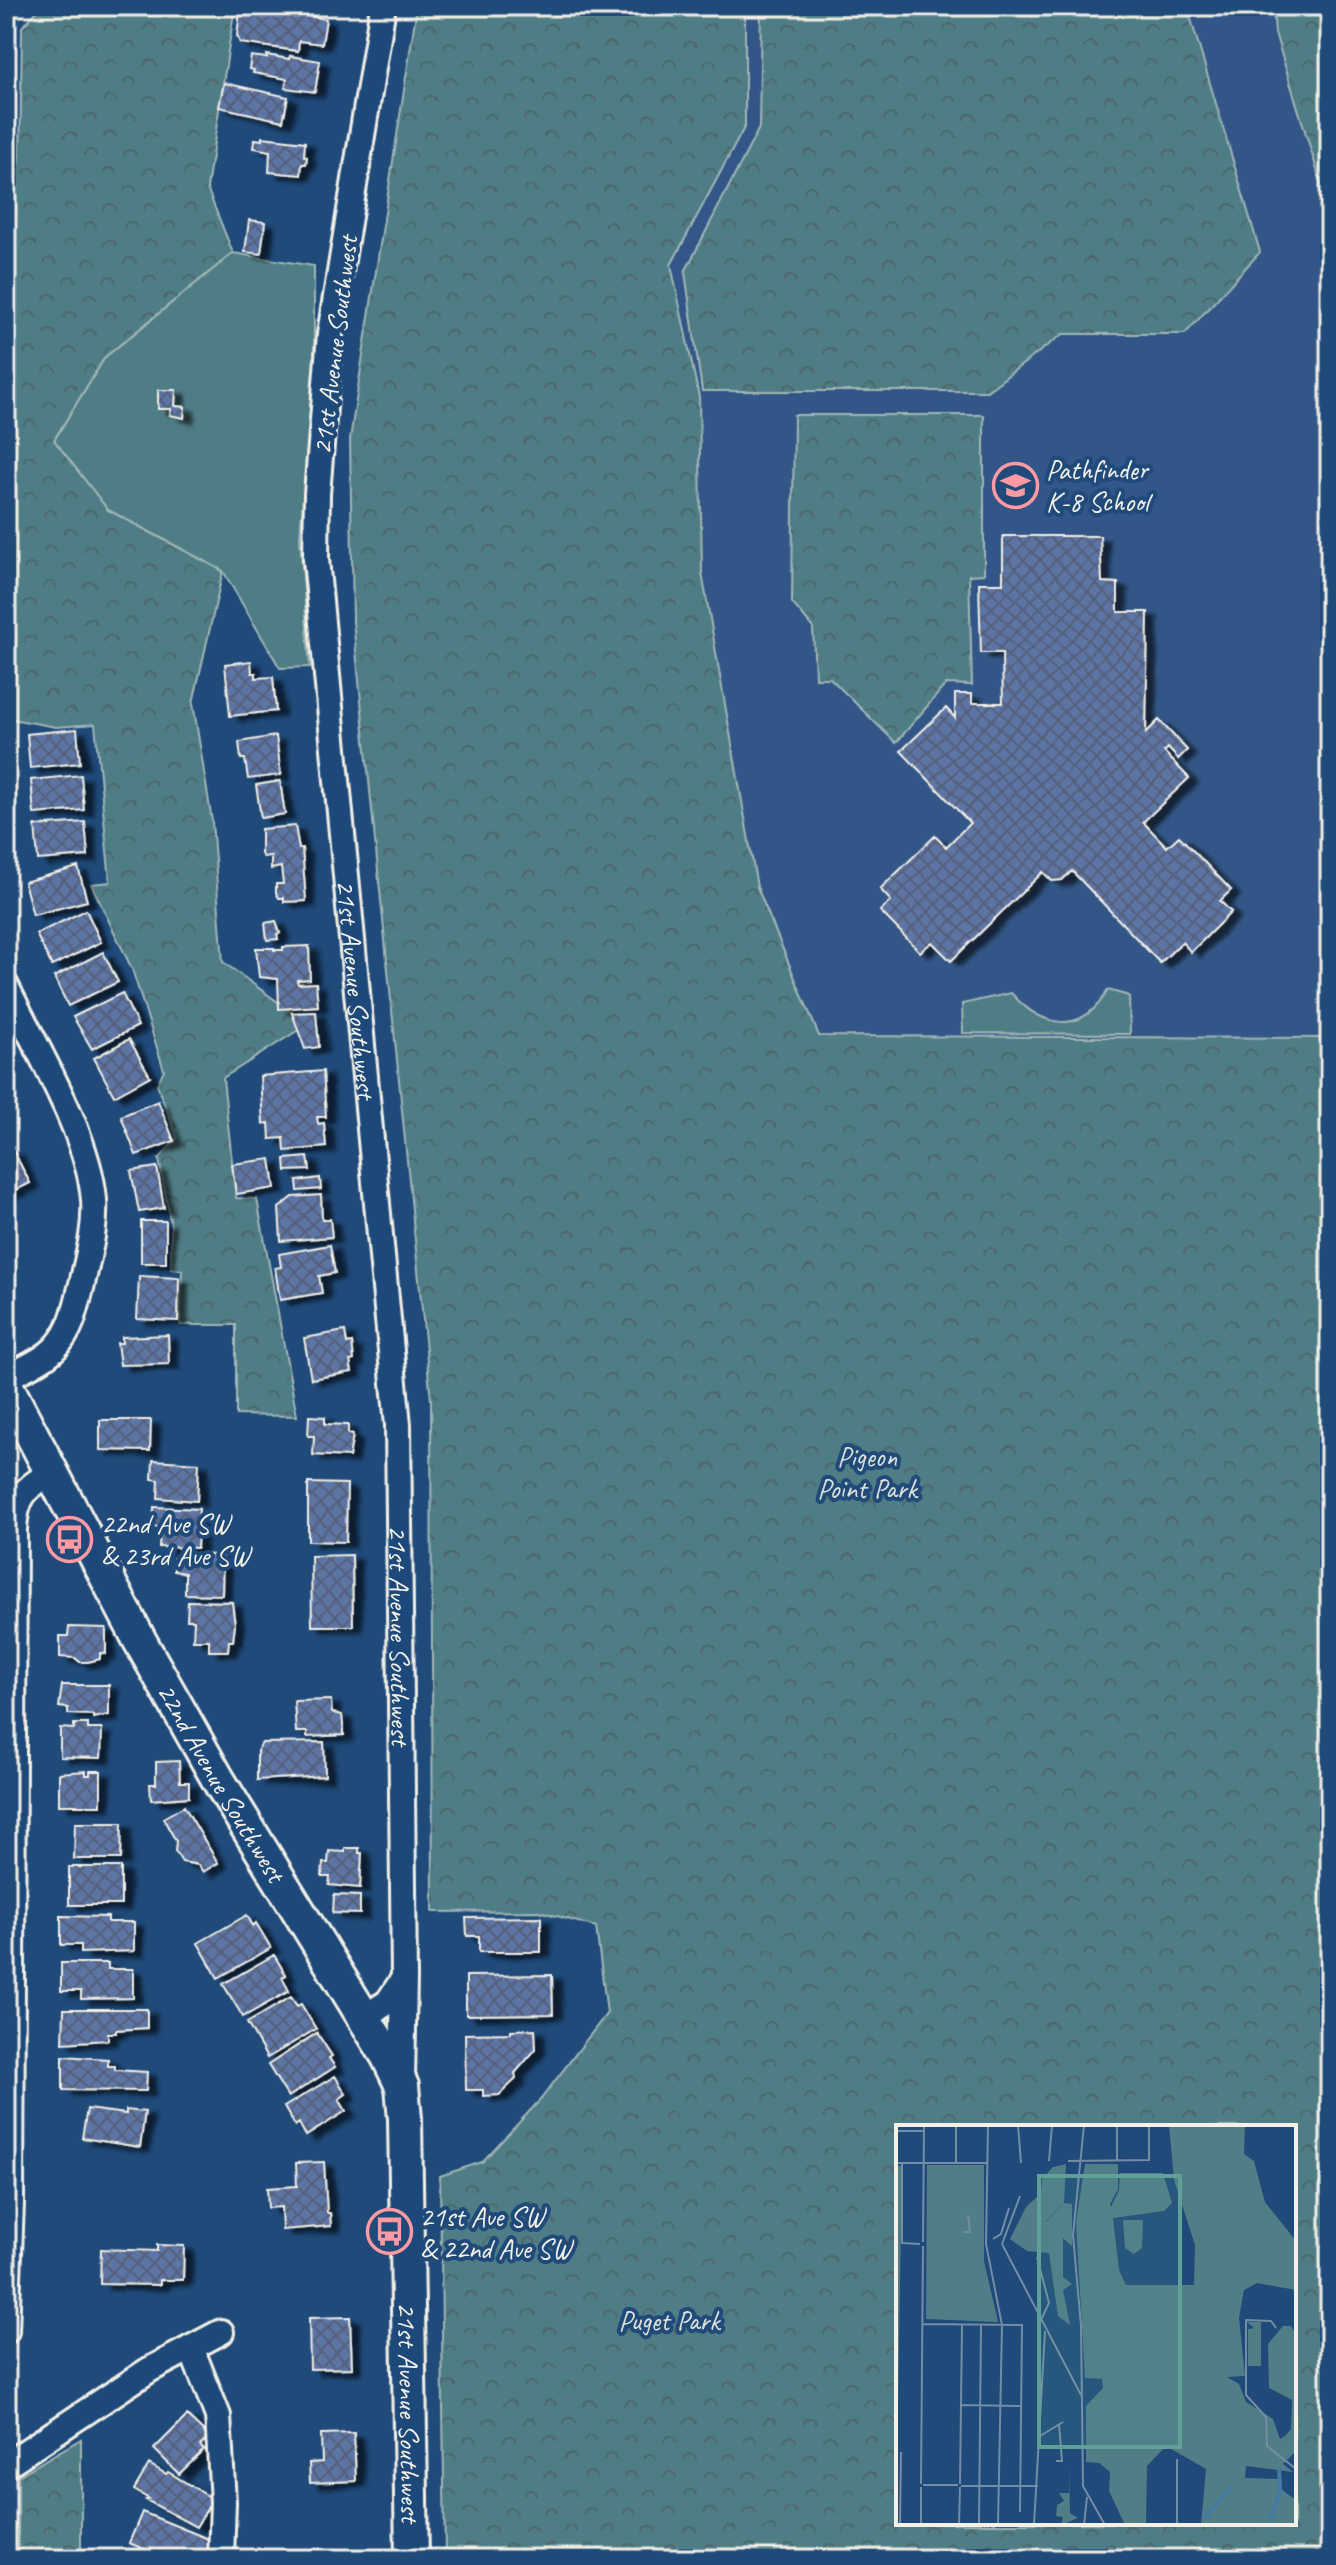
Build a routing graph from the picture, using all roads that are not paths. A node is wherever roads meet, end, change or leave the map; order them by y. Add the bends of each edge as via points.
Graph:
1 (383, 6) edge
2 (6, 986) edge
3 (6, 1378) edge
4 (6, 1385) edge
5 (51, 1473) junction
6 (404, 1978) junction
7 (363, 2018) junction
8 (402, 2086) junction
9 (6, 2331) edge
10 (221, 2332) dead end
11 (191, 2348) junction
12 (6, 2465) edge
13 (221, 2559) edge
14 (412, 2559) edge

1 - 6 street, 21st Avenue Southwest via 330,334 316,559 398,1425
2 - 3 street via 73,1124 94,1200 91,1245 67,1334 54,1349
4 - 5 street, 22nd Avenue Southwest
5 - 7 street, 22nd Avenue Southwest via 219,1781
5 - 9 street via 29,1485 15,1513
6 - 7 street via 388,2002
6 - 8 street, 21st Avenue Southwest
7 - 8 street, 22nd Avenue Southwest
8 - 14 street, 21st Avenue Southwest
10 - 11 street
11 - 12 street
11 - 13 street via 218,2416

